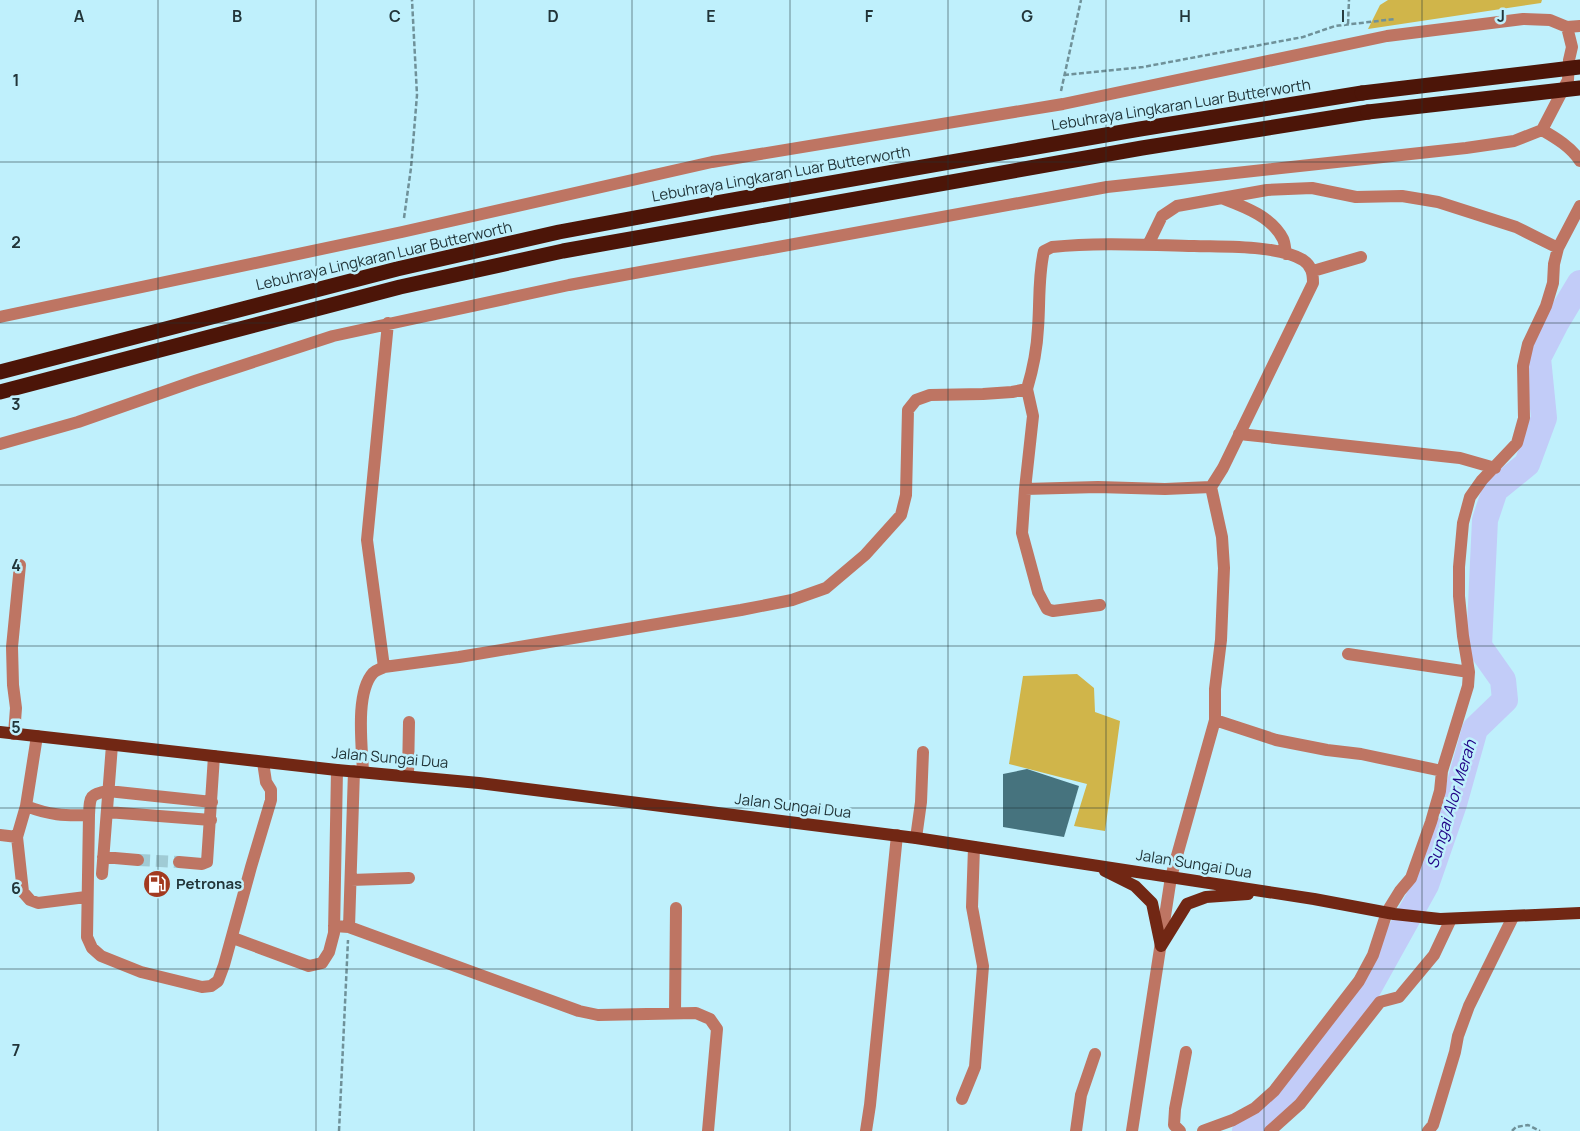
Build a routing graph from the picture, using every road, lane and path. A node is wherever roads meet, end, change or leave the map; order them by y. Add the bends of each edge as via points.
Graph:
1 (412, 0) edge
2 (1081, 0) edge
3 (1348, 0) edge
4 (1395, 19) dead end
5 (1348, 24) junction
6 (1580, 26) edge
7 (1567, 27) junction
8 (1580, 68) edge
9 (1064, 75) junction
10 (1574, 84) edge
11 (1063, 104) junction
12 (1542, 130) junction
13 (1580, 161) edge
14 (1224, 199) junction
15 (1580, 206) edge
16 (402, 232) junction
17 (1148, 245) junction
18 (1558, 248) junction
19 (1286, 254) junction
20 (1361, 257) dead end
21 (1313, 271) junction
22 (0, 317) edge
23 (388, 324) junction
24 (0, 372) edge
25 (1027, 389) junction
26 (0, 392) edge
27 (1239, 434) junction
28 (0, 444) edge
29 (1494, 468) junction
30 (1211, 487) junction
31 (1025, 489) junction
32 (20, 565) dead end
33 (1100, 605) dead end
34 (1348, 654) dead end
35 (384, 667) junction
36 (1469, 672) junction
37 (1215, 720) junction
38 (409, 722) dead end
39 (0, 732) edge
40 (14, 734) junction
41 (37, 736) junction
42 (112, 745) junction
43 (923, 752) dead end
44 (214, 756) junction
45 (263, 762) junction
46 (337, 770) junction
47 (1442, 771) junction
48 (358, 772) junction
49 (408, 776) junction
50 (108, 791) junction
51 (212, 802) junction
52 (26, 806) junction
53 (107, 812) junction
54 (89, 815) junction
55 (211, 820) junction
56 (0, 835) edge
57 (897, 835) junction
58 (17, 837) junction
59 (916, 838) junction
60 (974, 847) junction
61 (104, 857) junction
62 (138, 860) tunnel mouth
63 (179, 862) tunnel mouth
64 (1094, 866) junction
65 (102, 874) dead end
66 (1171, 877) junction
67 (409, 878) dead end
68 (351, 880) junction
69 (1265, 892) junction
70 (86, 898) junction
71 (676, 908) dead end
72 (1391, 913) junction
73 (1580, 913) edge
74 (1514, 917) junction
75 (1445, 919) junction
76 (334, 926) junction
77 (349, 927) junction
78 (233, 938) junction
79 (1162, 946) junction
80 (675, 1013) junction
81 (1186, 1052) dead end
82 (1095, 1054) dead end
83 (962, 1099) dead end
84 (339, 1131) edge
85 (708, 1131) edge
86 (866, 1131) edge
87 (1076, 1131) edge
88 (1132, 1131) edge
89 (1180, 1131) edge
90 (1202, 1131) edge
91 (1270, 1131) edge
92 (1428, 1131) edge
93 (1512, 1131) edge
94 (1540, 1131) edge

1 - 16 path via 417,95
2 - 9 path
3 - 5 path
4 - 5 path
5 - 9 path via 1303,37 1143,67
6 - 7 street
7 - 10 street via 1572,46 1569,60
7 - 11 street via 1550,20 1523,19 1387,36
8 - 10 street
8 - 24 highway, Lebuhraya Lingkaran Luar Butterworth, bridge via 1362,93 831,182 559,232 397,269
9 - 11 path
10 - 12 street
10 - 26 highway, bridge via 1142,148 563,251 400,287
11 - 16 street via 712,162
12 - 13 street via 1576,154
12 - 23 street via 1514,141 1466,148 1107,187 569,285
14 - 17 street via 1177,206 1162,216
14 - 18 street via 1267,190 1302,188 1356,197 1402,196 1465,209 1516,227
14 - 19 street via 1250,209 1274,226 1284,240
15 - 18 street
16 - 22 street
17 - 19 street via 1247,248
17 - 25 street via 1065,246 1052,247 1044,252 1038,329
18 - 29 street via 1553,283 1528,344 1523,366 1524,418 1517,443
19 - 21 street via 1304,261
20 - 21 street
21 - 27 street via 1313,283 1306,301
23 - 28 street via 333,336 78,422
23 - 35 street via 367,540
25 - 31 street via 1033,416
25 - 35 street via 930,395 916,400 908,410 906,496 901,515 865,555 826,588 792,600 741,610
27 - 29 street via 1460,458
27 - 30 street
29 - 36 street via 1470,496 1463,523 1459,596
30 - 31 street
30 - 37 street via 1222,537 1224,568
31 - 33 street via 1022,533 1038,592 1047,609
32 - 40 street via 12,648 16,708
34 - 36 street
35 - 48 street via 374,672 366,688
36 - 47 street via 1468,686
37 - 47 street via 1276,740
37 - 66 street
38 - 49 street
39 - 40 main road, Jalan Sungai Dua
40 - 41 main road, Jalan Sungai Dua
41 - 42 main road, Jalan Sungai Dua
41 - 52 street
42 - 44 main road, Jalan Sungai Dua
42 - 50 street
43 - 59 street
44 - 45 main road, Jalan Sungai Dua
44 - 51 street
45 - 46 main road, Jalan Sungai Dua
45 - 78 street via 271,800
46 - 48 main road, Jalan Sungai Dua
46 - 76 street
47 - 72 street via 1440,791 1411,878 1400,891
48 - 49 main road, Jalan Sungai Dua
48 - 68 street
49 - 57 main road, Jalan Sungai Dua
50 - 51 street
50 - 53 street
50 - 54 street via 92,795
51 - 55 street
52 - 54 street via 66,816
52 - 58 street
53 - 55 street
53 - 61 street
54 - 70 street
55 - 63 street via 207,862
56 - 58 street
57 - 59 main road, Jalan Sungai Dua
57 - 86 street
58 - 70 street via 23,892 30,900 38,903
59 - 60 main road, Jalan Sungai Dua
60 - 64 main road, Jalan Sungai Dua
60 - 83 street via 972,907 983,966 975,1067
61 - 62 street
61 - 65 street
64 - 66 main road, Jalan Sungai Dua
64 - 79 main road via 1135,886 1152,903
66 - 69 main road, Jalan Sungai Dua
66 - 79 street
67 - 68 street
68 - 77 street
69 - 72 main road, Jalan Sungai Dua
69 - 79 main road via 1206,897 1187,904
70 - 78 street via 87,937 92,948 101,956 141,972 202,987 210,986 218,982
71 - 80 street
72 - 75 main road, Jalan Sungai Dua
72 - 90 street via 1359,981 1274,1091 1256,1108
73 - 74 main road, Jalan Sungai Dua
74 - 75 main road, Jalan Sungai Dua
74 - 92 street via 1468,1006 1433,1125
75 - 91 street via 1434,955 1399,997 1380,1002 1300,1104
76 - 77 street
76 - 78 street via 329,952 322,963 309,966
77 - 80 street via 579,1011 598,1015
77 - 84 path
79 - 88 street
80 - 85 street via 696,1013 710,1019 717,1029
81 - 89 street via 1175,1109 1174,1125
82 - 87 street via 1080,1095
93 - 94 path via 1528,1125

